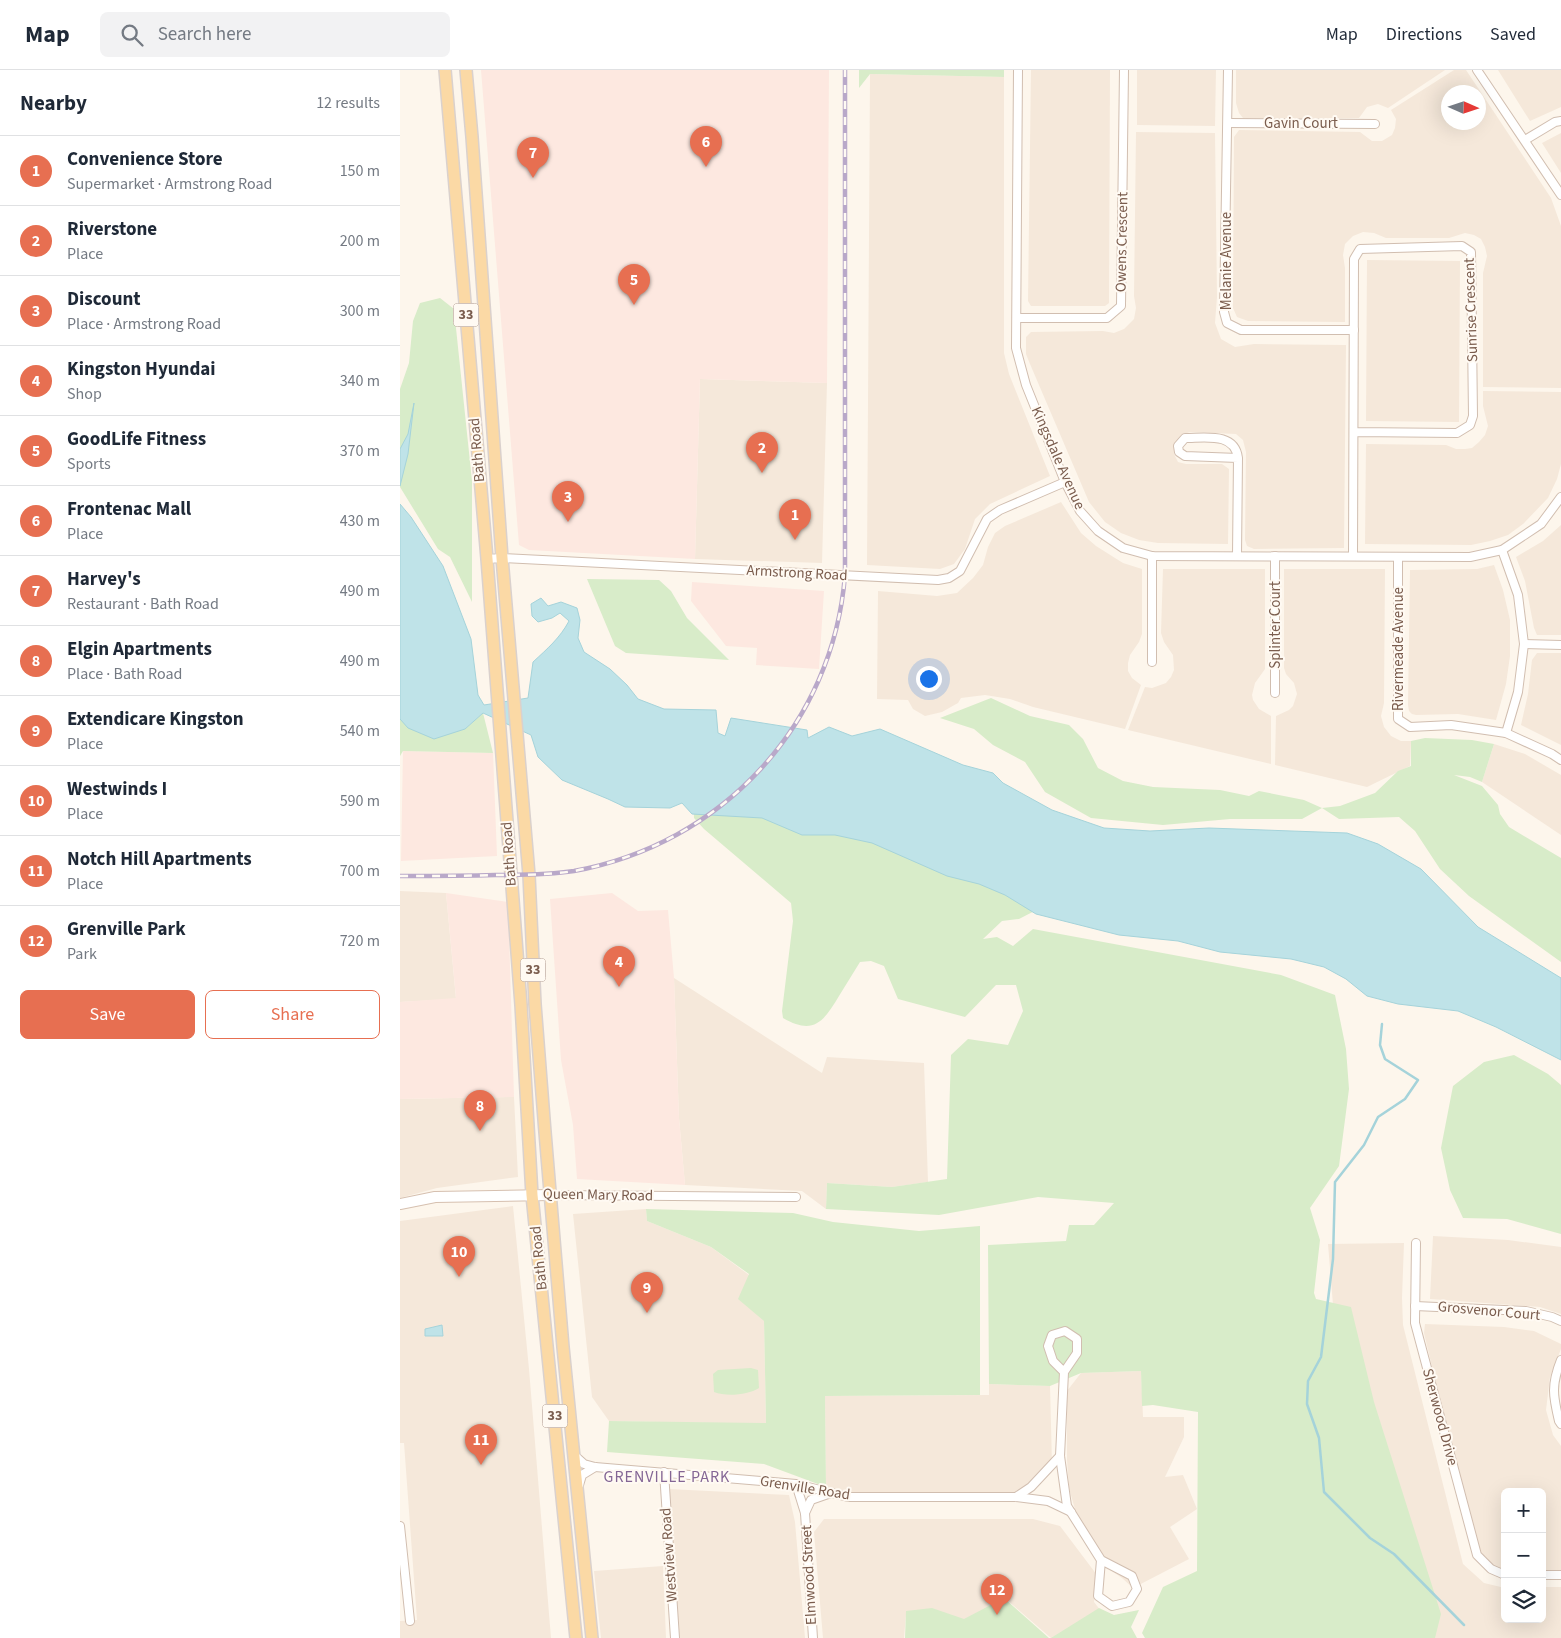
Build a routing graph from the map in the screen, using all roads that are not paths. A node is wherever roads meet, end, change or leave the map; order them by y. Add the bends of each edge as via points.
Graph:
1 (445, 70) edge
2 (466, 70) edge
3 (1018, 70) edge
4 (1124, 70) edge
5 (1228, 70) edge
6 (1477, 70) edge
7 (1561, 121) edge
8 (1228, 123) junction
9 (1375, 124) dead end
10 (1525, 140) junction
11 (1561, 195) edge
12 (1017, 318) junction
13 (1354, 330) junction
14 (1354, 432) junction
15 (1238, 458) junction
16 (1065, 482) junction
17 (1561, 497) edge
18 (1502, 550) junction
19 (1152, 556) junction
20 (1237, 556) junction
21 (1274, 556) junction
22 (1353, 556) junction
23 (502, 558) junction
24 (1398, 558) junction
25 (487, 559) junction
26 (1524, 644) junction
27 (1561, 645) edge
28 (1152, 662) dead end
29 (1275, 693) dead end
30 (1506, 733) junction
31 (1561, 760) edge
32 (535, 1004) junction
33 (521, 1005) junction
34 (532, 1194) junction
35 (550, 1195) junction
36 (796, 1197) dead end
37 (400, 1204) edge
38 (1416, 1243) dead end
39 (1416, 1306) junction
40 (1561, 1321) edge
41 (1561, 1360) edge
42 (1064, 1372) junction
43 (1561, 1424) edge
44 (574, 1454) junction
45 (1060, 1456) junction
46 (594, 1467) junction
47 (664, 1472) junction
48 (796, 1484) junction
49 (578, 1489) junction
50 (831, 1492) junction
51 (1016, 1497) junction
52 (806, 1512) junction
53 (1071, 1512) junction
54 (400, 1526) edge
55 (1101, 1560) junction
56 (1501, 1573) edge
57 (1546, 1575) edge
58 (1561, 1575) edge
59 (410, 1621) dead end
60 (576, 1638) edge
61 (592, 1638) edge
62 (675, 1638) edge
63 (813, 1638) edge

1 - 25 main road, Bath Road / 33
2 - 23 main road, Bath Road / 33
3 - 12 street, Kingsdale Avenue
4 - 12 street, Owens Crescent via 1121,306 1107,318
5 - 8 street, Melanie Avenue
6 - 10 street
7 - 10 street
8 - 9 street, Gavin Court
8 - 13 street, Melanie Avenue via 1224,312 1227,323 1241,330
10 - 11 street
12 - 16 street, Kingsdale Avenue via 1016,348 1026,385
13 - 14 street, Sunrise Crescent
13 - 14 street, Sunrise Crescent via 1354,259 1360,249 1462,246 1471,252 1473,416 1470,425 1458,433
14 - 22 street, Sunrise Crescent
15 - 15 street via 1236,447 1225,438 1185,438 1178,446 1179,452 1185,456
15 - 20 street
16 - 19 street, Kingsdale Avenue via 1080,511 1098,531 1123,548
16 - 23 street, Armstrong Road via 1000,510 987,519 960,571 938,580
17 - 18 street, Kingsdale Avenue via 1541,524
18 - 24 street, Kingsdale Avenue via 1470,557
18 - 26 street via 1518,595
19 - 20 street, Kingsdale Avenue
19 - 28 street
20 - 21 street, Kingsdale Avenue
21 - 22 street, Kingsdale Avenue
21 - 29 street, Splinter Court
22 - 24 street, Kingsdale Avenue
23 - 25 street, Armstrong Road
23 - 32 main road, Bath Road / 33 via 529,875
24 - 30 street, Rivermeade Avenue via 1398,719 1410,726 1451,725
25 - 33 main road, Bath Road / 33
26 - 27 street
26 - 30 street via 1518,692
30 - 31 street, Rivermeade Avenue
32 - 33 main road
32 - 35 main road, Bath Road / 33
33 - 34 main road, Bath Road / 33
34 - 35 street, Queen Mary Road
34 - 37 street, Queen Mary Road via 441,1196
34 - 60 main road, Bath Road / 33
35 - 36 street, Queen Mary Road
35 - 44 main road, Bath Road / 33
38 - 39 street, Sherwood Drive
39 - 40 street, Grosvenor Court via 1526,1311
39 - 56 street, Sherwood Drive via 1415,1323 1477,1555 1491,1569
41 - 43 street via 1553,1395
42 - 42 street via 1077,1353 1077,1338 1065,1331 1052,1336 1048,1346 1053,1361
42 - 45 street
44 - 46 street, Grenville Road via 584,1464
44 - 49 main road, Bath Road / 33
45 - 51 street via 1031,1488
45 - 53 street via 1067,1506
46 - 47 street, Grenville Road
46 - 49 street via 582,1475
47 - 48 street, Grenville Road
47 - 62 street, Westview Road
48 - 50 street, Grenville Road
48 - 52 street, Elmwood Street
49 - 61 main road, Bath Road / 33
50 - 51 street, Grenville Road via 848,1497
50 - 52 street, Elmwood Street via 811,1500
51 - 53 street, Grenville Road via 1048,1502
52 - 63 street, Elmwood Street
53 - 55 street
54 - 59 street
55 - 55 street via 1098,1596 1112,1606 1129,1602 1137,1590 1132,1576
57 - 58 street

